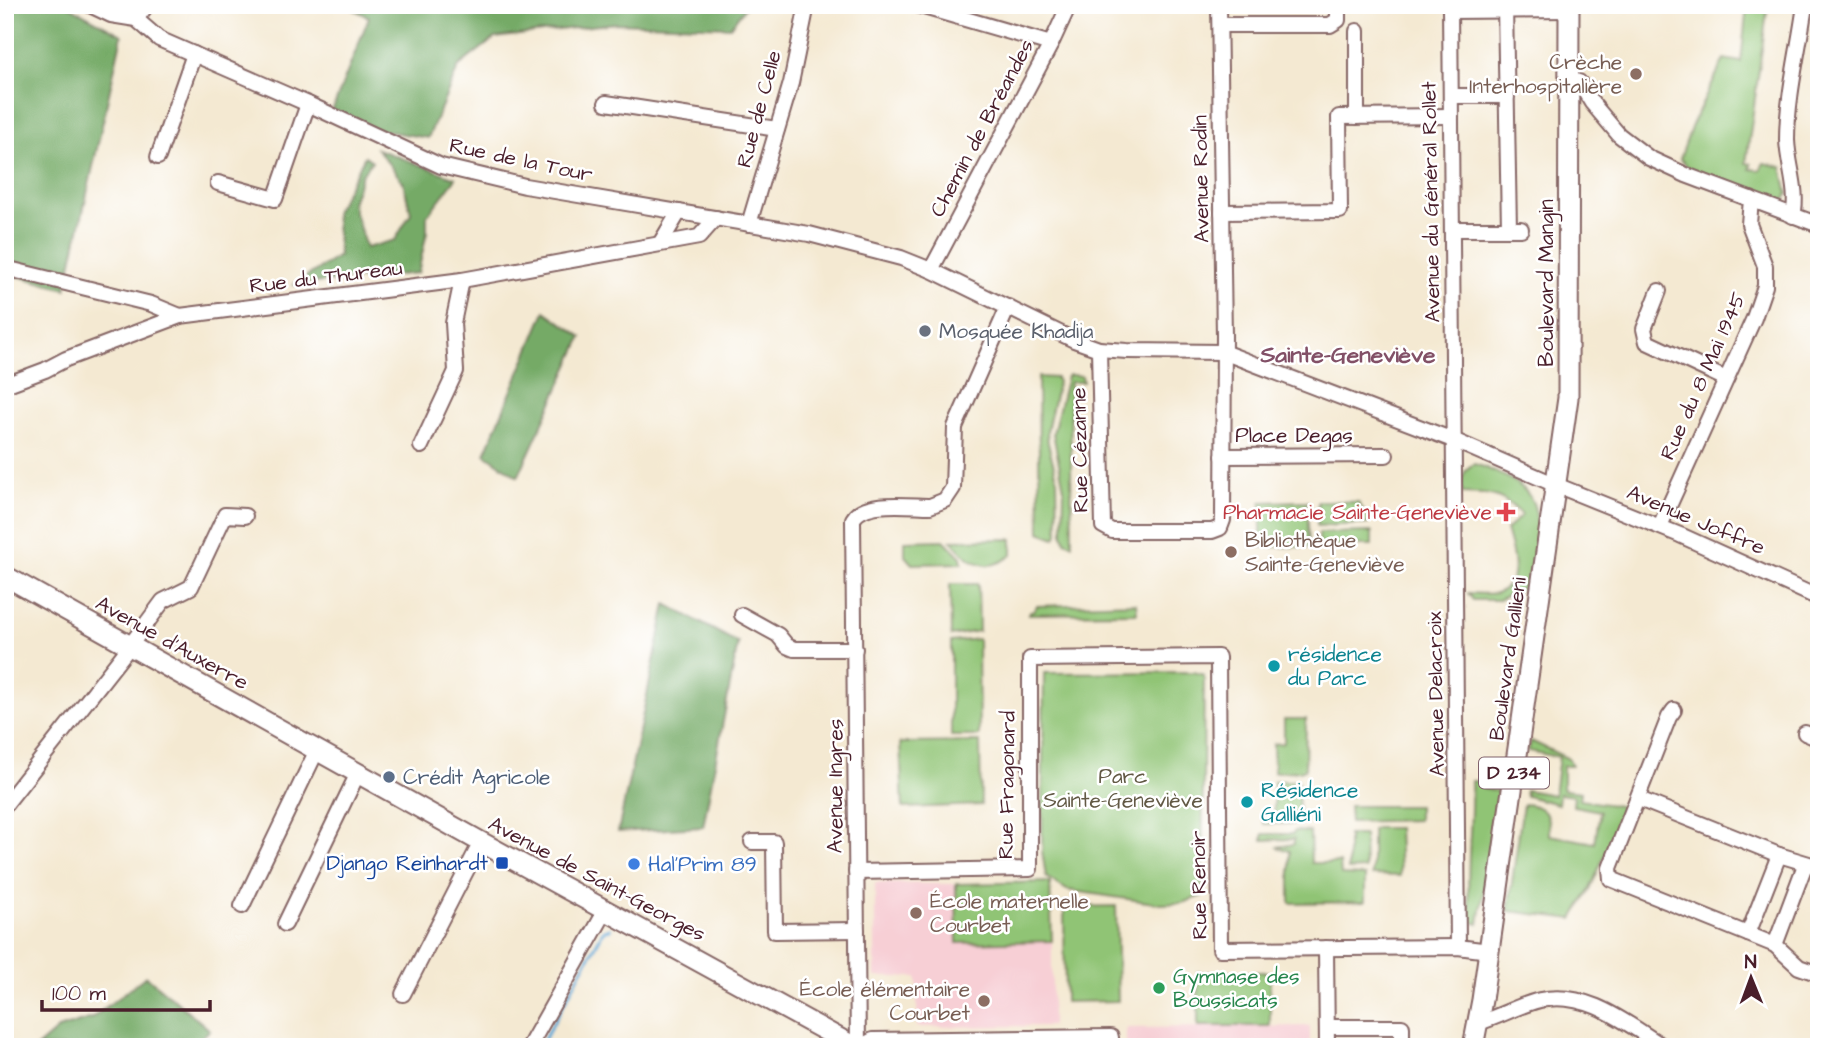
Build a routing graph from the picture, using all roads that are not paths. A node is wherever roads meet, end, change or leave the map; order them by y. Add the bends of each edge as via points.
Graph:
1 (90, 5) edge
2 (147, 5) edge
3 (807, 5) edge
4 (917, 5) edge
5 (1069, 5) edge
6 (1219, 5) edge
7 (1338, 5) edge
8 (1805, 5) edge
9 (1450, 8) edge
10 (1505, 8) edge
11 (1569, 8) edge
12 (136, 19) junction
13 (1220, 25) junction
14 (1357, 31) dead end
15 (1051, 44) junction
16 (194, 54) junction
17 (1570, 80) junction
18 (1451, 96) junction
19 (1507, 96) junction
20 (606, 103) dead end
21 (308, 104) junction
22 (1451, 116) junction
23 (1357, 117) junction
24 (777, 129) junction
25 (158, 157) dead end
26 (218, 183) dead end
27 (1751, 199) junction
28 (679, 212) junction
29 (1222, 212) junction
30 (1793, 216) junction
31 (716, 218) junction
32 (750, 224) junction
33 (1819, 225) edge
34 (1452, 229) junction
35 (661, 243) junction
36 (5, 268) edge
37 (931, 270) junction
38 (462, 280) junction
39 (1659, 291) dead end
40 (1008, 307) junction
41 (180, 316) junction
42 (1099, 348) junction
43 (1223, 352) junction
44 (1726, 379) junction
45 (5, 385) edge
46 (1453, 440) junction
47 (421, 446) dead end
48 (1386, 455) dead end
49 (1223, 456) junction
50 (1556, 485) junction
51 (245, 516) dead end
52 (1660, 527) junction
53 (5, 576) edge
54 (1819, 597) edge
55 (742, 615) dead end
56 (130, 645) junction
57 (855, 649) junction
58 (1030, 659) joint
59 (1674, 710) dead end
60 (1805, 733) dead end
61 (1819, 739) edge
62 (317, 750) junction
63 (358, 773) junction
64 (1639, 799) junction
65 (5, 805) edge
66 (481, 842) junction
67 (752, 842) dead end
68 (1779, 855) junction
69 (1812, 866) edge
70 (856, 872) junction
71 (242, 906) dead end
72 (606, 910) junction
73 (285, 924) dead end
74 (857, 930) junction
75 (1748, 934) junction
76 (1775, 945) junction
77 (1458, 947) junction
78 (1326, 948) junction
79 (1489, 951) junction
80 (1819, 974) edge
81 (404, 994) dead end
82 (1478, 1023) junction
83 (1327, 1027) junction
84 (529, 1047) edge
85 (858, 1047) edge
86 (1111, 1047) edge
87 (1327, 1047) edge
88 (1402, 1047) edge
89 (1473, 1047) edge
90 (1664, 1047) edge

1 - 12 street, Rue de la Tour
2 - 12 street
3 - 24 street, Rue de Celle
4 - 15 street
5 - 15 street, Chemin de Bréandes
6 - 13 street, Avenue Rodin
7 - 13 street via 1338,20 1330,25
8 - 30 street via 1788,122 1797,201
9 - 10 street
9 - 18 street, Avenue du Général Rollet
10 - 11 street
10 - 19 street
11 - 17 main road, D 234
12 - 16 street, Rue de la Tour via 159,38
13 - 29 street, Avenue Rodin
14 - 23 street
15 - 37 street, Chemin de Bréandes
16 - 21 street, Rue de la Tour
16 - 25 street
17 - 27 street via 1579,82 1619,135 1649,158
17 - 50 main road, Boulevard Mangin / D 234 via 1568,374
18 - 19 street
18 - 22 street, Avenue du Général Rollet
19 - 34 street via 1515,229
20 - 24 street
21 - 26 street via 275,199
21 - 28 street, Rue de la Tour via 441,166 525,186
22 - 23 street
22 - 34 street, Avenue du Général Rollet
23 - 29 street via 1339,117 1339,211
24 - 32 street, Rue de Celle
27 - 30 street
27 - 44 street, Rue du 8 Mai 1945 via 1749,224 1765,266 1765,286
28 - 31 street, Rue de la Tour
28 - 35 street
29 - 43 street, Avenue Rodin
30 - 33 street
31 - 32 street, Rue de la Tour
31 - 35 street, Rue du Thureau via 699,237
32 - 37 street, Rue de la Tour via 825,237
34 - 46 street, Avenue du Général Rollet
35 - 38 street, Rue du Thureau
36 - 41 street via 151,304
37 - 40 street, Rue de la Tour
38 - 41 street, Rue du Thureau
38 - 47 street via 453,323 456,371
39 - 44 street via 1644,329 1647,342
40 - 42 street, Rue de la Tour
40 - 57 street, Avenue Ingres via 955,427 951,495 930,506 866,508 856,513
41 - 45 street, Rue du Thureau
42 - 43 street, Rue de la Tour
42 - 49 street, Rue Cézanne via 1105,529 1220,528
43 - 46 street, Avenue Joffre
43 - 49 street, Place Degas
44 - 52 street, Rue du 8 Mai 1945
46 - 50 street, Avenue Joffre
46 - 77 street, Avenue Delacroix
48 - 49 street, Place Degas
50 - 52 street, Avenue Joffre
50 - 79 main road, Boulevard Gallieni / D 234
51 - 56 street via 225,514 191,587 163,601
52 - 54 street, Avenue Joffre
53 - 56 main road, Avenue d'Auxerre
55 - 57 street via 794,649
56 - 62 main road, Avenue d'Auxerre
56 - 65 street
57 - 70 street, Avenue Ingres
58 - 70 street, Rue Fragonard via 1030,869
58 - 78 street, Rue Renoir via 1218,657 1220,949
59 - 64 street
60 - 61 street
62 - 63 main road, Avenue de Saint-Georges
62 - 71 street
63 - 66 main road, Avenue de Saint-Georges
63 - 73 street
64 - 68 street
64 - 75 street via 1609,875 1614,881
66 - 72 main road, Avenue de Saint-Georges
66 - 81 street
67 - 74 street via 774,842 775,931
68 - 69 street
68 - 75 street
69 - 76 street
70 - 74 street, Avenue Ingres
72 - 84 street
72 - 85 main road, Avenue de Saint-Georges
74 - 85 street, Avenue Ingres
75 - 76 street
76 - 80 street via 1799,967
77 - 78 street, Rue Renoir
77 - 79 street, Rue Renoir
78 - 83 street
79 - 82 main road, Boulevard Gallieni / D 234
82 - 89 main road, Boulevard Gallieni / D 234
82 - 90 street via 1540,1000 1573,999 1600,1007
83 - 87 street
83 - 88 street via 1402,1027
85 - 86 street via 873,1040 1111,1037

